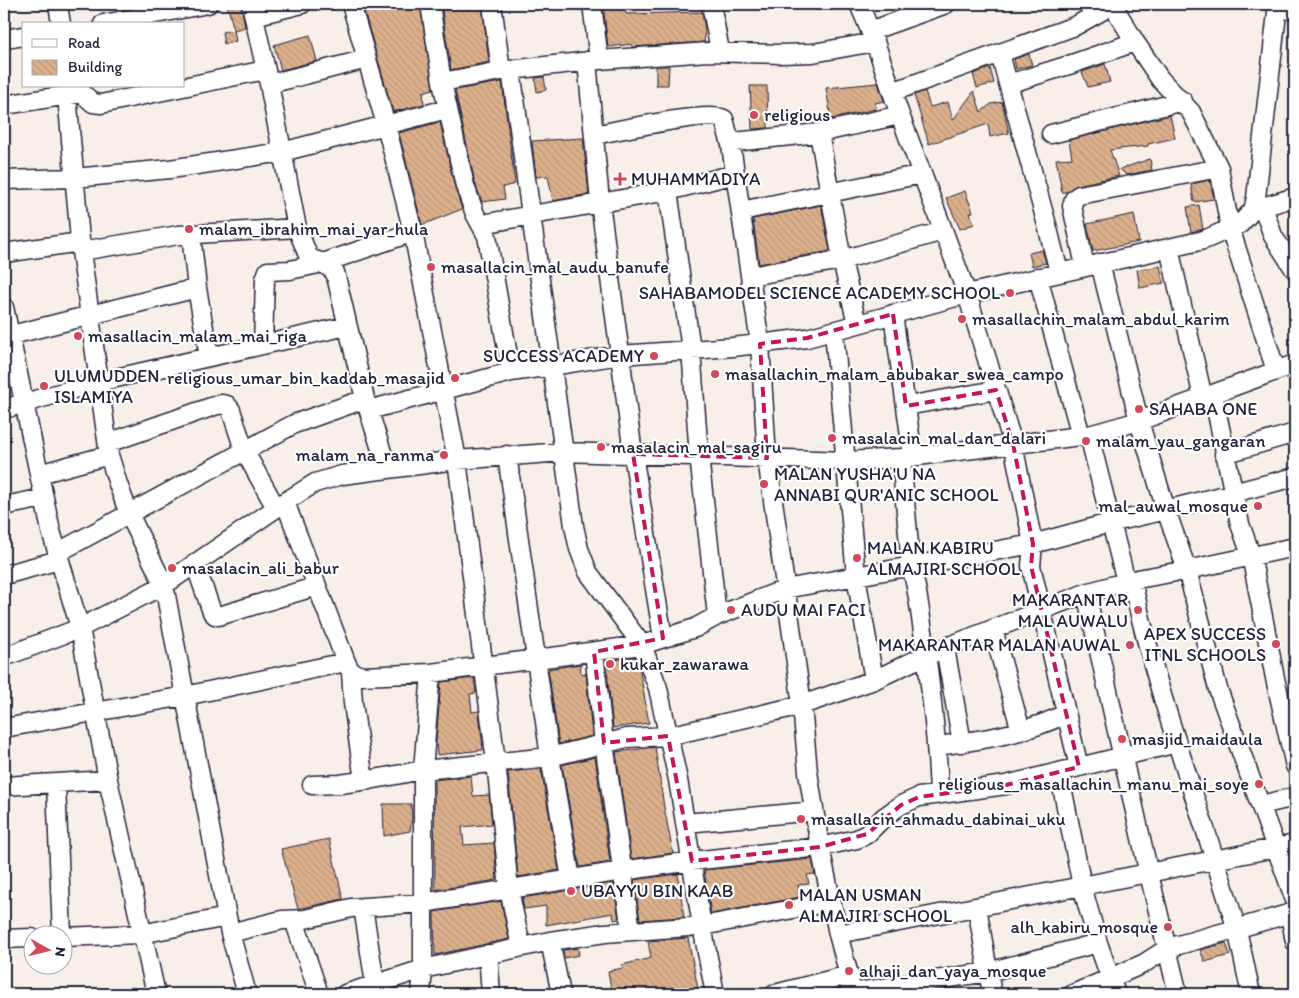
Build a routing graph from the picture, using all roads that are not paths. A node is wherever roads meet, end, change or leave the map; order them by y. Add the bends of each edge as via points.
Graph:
1 (58, 4) edge
2 (208, 4) edge
3 (302, 4) edge
4 (351, 4) edge
5 (430, 4) edge
6 (492, 4) edge
7 (592, 4) edge
8 (711, 4) edge
9 (859, 4) edge
10 (946, 4) edge
11 (1278, 6) edge
12 (253, 10) edge
13 (1295, 10) edge
14 (61, 22) edge
15 (114, 22) edge
16 (22, 36) edge
17 (872, 36) junction
18 (4, 39) edge
19 (1134, 42) junction
20 (720, 52) junction
21 (1000, 54) junction
22 (367, 59) junction
23 (593, 61) junction
24 (506, 70) junction
25 (267, 77) junction
26 (442, 82) junction
27 (1008, 84) junction
28 (892, 92) junction
29 (88, 93) edge
30 (66, 95) junction
31 (1182, 101) junction
32 (4, 105) edge
33 (447, 109) junction
34 (900, 115) junction
35 (386, 125) junction
36 (819, 133) junction
37 (1052, 134) dead end
38 (594, 135) junction
39 (731, 145) junction
40 (282, 152) junction
41 (1219, 168) junction
42 (735, 174) junction
43 (922, 174) junction
44 (74, 178) junction
45 (4, 180) edge
46 (668, 191) junction
47 (830, 193) junction
48 (1295, 197) edge
49 (600, 202) junction
50 (1258, 209) junction
51 (741, 211) junction
52 (532, 215) junction
53 (482, 224) junction
54 (297, 228) junction
55 (1230, 228) junction
56 (943, 231) junction
57 (414, 232) junction
58 (191, 234) junction
59 (81, 247) junction
60 (1169, 248) junction
61 (4, 253) edge
62 (842, 260) junction
63 (323, 263) junction
64 (1092, 265) junction
65 (1295, 270) edge
66 (1058, 272) junction
67 (750, 276) junction
68 (1038, 277) junction
69 (197, 288) junction
70 (967, 294) junction
71 (4, 307) edge
72 (893, 314) junction
73 (89, 315) junction
74 (857, 324) junction
75 (347, 326) junction
76 (834, 331) junction
77 (7, 336) edge
78 (760, 344) junction
79 (263, 345) junction
80 (691, 349) junction
81 (620, 355) junction
82 (209, 357) junction
83 (1295, 364) edge
84 (551, 366) junction
85 (1276, 371) junction
86 (511, 372) junction
87 (98, 382) junction
88 (444, 390) junction
89 (996, 390) junction
90 (1208, 396) junction
91 (24, 403) junction
92 (367, 405) junction
93 (906, 406) junction
94 (4, 409) edge
95 (1139, 421) junction
96 (1295, 433) edge
97 (1085, 436) junction
98 (1012, 444) junction
99 (108, 449) junction
100 (244, 450) junction
101 (563, 452) junction
102 (634, 454) junction
103 (1224, 454) junction
104 (507, 455) junction
105 (699, 456) junction
106 (767, 458) junction
107 (907, 458) junction
108 (457, 460) junction
109 (847, 461) junction
110 (387, 468) junction
111 (39, 474) junction
112 (1295, 477) edge
113 (1233, 492) junction
114 (44, 498) junction
115 (281, 505) junction
116 (4, 506) edge
117 (1166, 510) junction
118 (129, 514) junction
119 (1110, 523) junction
120 (1033, 544) junction
121 (1295, 547) edge
122 (1251, 555) junction
123 (58, 556) junction
124 (195, 564) junction
125 (911, 566) junction
126 (1187, 570) junction
127 (4, 575) edge
128 (856, 576) junction
129 (1129, 581) junction
130 (164, 585) junction
131 (317, 586) junction
132 (785, 589) junction
133 (1086, 593) junction
134 (1042, 610) junction
135 (717, 616) junction
136 (80, 628) junction
137 (993, 629) junction
138 (663, 638) junction
139 (642, 645) junction
140 (945, 648) junction
141 (594, 652) junction
142 (926, 655) junction
143 (4, 657) edge
144 (537, 659) junction
145 (484, 666) junction
146 (349, 667) junction
147 (431, 674) junction
148 (874, 680) junction
149 (185, 696) junction
150 (802, 705) junction
151 (96, 710) junction
152 (1065, 714) junction
153 (4, 728) edge
154 (1021, 731) junction
155 (668, 736) junction
156 (604, 743) junction
157 (962, 743) junction
158 (1178, 743) junction
159 (937, 746) junction
160 (550, 757) junction
161 (1124, 757) junction
162 (496, 762) junction
163 (1295, 766) edge
164 (1079, 767) junction
165 (423, 770) junction
166 (1059, 772) junction
167 (108, 780) junction
168 (369, 780) junction
169 (56, 782) junction
170 (312, 785) dead end
171 (4, 786) edge
172 (940, 793) junction
173 (1295, 797) edge
174 (1261, 806) junction
175 (814, 811) junction
176 (686, 823) junction
177 (1295, 844) edge
178 (820, 847) junction
179 (1277, 849) junction
180 (692, 861) junction
181 (1214, 861) junction
182 (622, 870) junction
183 (1149, 874) junction
184 (571, 879) junction
185 (1082, 886) junction
186 (509, 889) junction
187 (832, 902) junction
188 (423, 904) junction
189 (363, 907) junction
190 (977, 907) junction
191 (1294, 908) edge
192 (294, 920) junction
193 (228, 925) junction
194 (62, 926) edge
195 (702, 926) junction
196 (1236, 929) junction
197 (631, 931) junction
198 (142, 934) junction
199 (838, 934) junction
200 (72, 936) edge
201 (22, 938) edge
202 (4, 939) edge
203 (550, 941) junction
204 (1295, 942) edge
205 (1098, 943) junction
206 (521, 947) junction
207 (1168, 948) junction
208 (488, 954) junction
209 (423, 969) junction
210 (988, 972) junction
211 (849, 975) junction
212 (1110, 977) junction
213 (376, 984) junction
214 (156, 994) edge
215 (248, 994) edge
216 (319, 994) edge
217 (346, 994) edge
218 (421, 994) edge
219 (491, 994) edge
220 (561, 994) edge
221 (715, 994) edge
222 (775, 994) edge
223 (851, 994) edge
224 (992, 994) edge
225 (1073, 994) edge
226 (1116, 994) edge
227 (1178, 994) edge
228 (1251, 994) edge

1 - 14 street
2 - 15 street
3 - 12 street
4 - 22 street
5 - 26 street
6 - 24 street
7 - 23 street
8 - 20 street
9 - 17 street
10 - 17 street
11 - 13 street
11 - 50 street via 1256,198
12 - 25 street
16 - 18 street
17 - 20 street via 813,53
17 - 28 street
19 - 21 street via 1113,10
19 - 27 street
19 - 31 street via 1160,79
20 - 23 street
21 - 27 street
21 - 28 street
22 - 25 street
22 - 35 street
23 - 24 street
23 - 38 street
24 - 26 street
24 - 52 street
25 - 29 street via 96,105
25 - 40 street
26 - 33 street
27 - 66 street
28 - 34 street
29 - 30 street
30 - 32 street
30 - 44 street
31 - 37 street
31 - 41 street via 1191,112
33 - 35 street
33 - 53 street via 465,186
34 - 36 street
34 - 43 street
35 - 40 street
35 - 57 street
36 - 39 street via 734,142
36 - 47 street
38 - 39 street via 718,116 724,119
38 - 49 street
39 - 42 street
40 - 44 street via 170,169
40 - 54 street
41 - 55 street
41 - 64 street via 1079,195 1072,206
42 - 46 street
42 - 51 street
43 - 47 street
43 - 56 street
44 - 45 street
44 - 59 street
46 - 49 street
46 - 80 street
47 - 51 street
47 - 62 street
48 - 50 street
49 - 52 street
49 - 81 street
50 - 55 street
50 - 65 street
51 - 67 street
52 - 53 street
52 - 84 street
53 - 86 street via 487,236
54 - 58 street
54 - 63 street via 309,258
55 - 60 street via 1204,240
55 - 85 street
56 - 62 street
56 - 70 street
57 - 63 street
57 - 88 street
58 - 59 street
58 - 69 street
59 - 61 street
59 - 73 street
60 - 64 street
60 - 90 street
62 - 67 street
62 - 74 street
63 - 75 street via 335,272
63 - 79 street via 268,271
64 - 66 street
64 - 95 street
66 - 68 street
67 - 78 street
68 - 70 street
68 - 97 street
69 - 73 street
69 - 82 street
70 - 72 street
70 - 89 street
71 - 77 street
72 - 74 street
72 - 93 street
73 - 77 street
73 - 87 street
74 - 76 street
75 - 79 street
75 - 92 street
76 - 78 street
76 - 109 street
77 - 91 street
78 - 80 street
78 - 106 street
79 - 82 street
80 - 81 street
80 - 105 street
81 - 84 street
81 - 102 street
82 - 87 street
83 - 85 street
84 - 86 street
84 - 101 street
85 - 90 street
86 - 88 street
87 - 91 street
87 - 99 street
88 - 92 street
88 - 108 street
89 - 93 street
89 - 98 street
90 - 95 street
90 - 103 street
91 - 94 street
91 - 111 street
92 - 100 street via 294,424
92 - 110 street
93 - 107 street
95 - 97 street
95 - 117 street
96 - 103 street
97 - 98 street
97 - 119 street
98 - 107 street
98 - 120 street
99 - 100 street via 222,404 231,410
99 - 111 street
99 - 118 street
100 - 115 street
100 - 118 street
101 - 102 street
101 - 104 street
101 - 139 street via 574,526 588,572
102 - 105 street
102 - 138 street
103 - 113 street
104 - 108 street
104 - 144 street
105 - 106 street
105 - 135 street
106 - 109 street
106 - 132 street
107 - 109 street
107 - 125 street
108 - 110 street
108 - 145 street
109 - 128 street
110 - 115 street via 342,475 315,484
111 - 114 street
112 - 113 street
113 - 117 street
113 - 122 street
114 - 116 street
114 - 123 street
115 - 124 street
115 - 131 street
117 - 119 street
117 - 126 street
118 - 123 street
118 - 130 street
119 - 120 street
119 - 129 street
120 - 125 street
120 - 134 street via 1031,566
121 - 122 street
122 - 126 street
122 - 163 street
123 - 127 street
123 - 136 street
124 - 130 street
124 - 131 street via 212,612 219,616
125 - 128 street
125 - 142 street
126 - 129 street
126 - 174 street via 1218,689
128 - 132 street
128 - 148 street
129 - 133 street
129 - 158 street
130 - 136 street
130 - 149 street
131 - 146 street
132 - 135 street
132 - 150 street
133 - 134 street
133 - 161 street
134 - 137 street
134 - 152 street
135 - 138 street via 695,628
136 - 143 street
136 - 151 street
137 - 140 street
137 - 154 street
138 - 139 street
139 - 141 street
139 - 155 street via 658,688
140 - 142 street
140 - 157 street
141 - 144 street
141 - 156 street
142 - 148 street
142 - 159 street
144 - 145 street
144 - 160 street
145 - 147 street
145 - 162 street
146 - 147 street via 362,676
146 - 149 street
146 - 168 street via 363,774
147 - 165 street
148 - 150 street
149 - 151 street
149 - 193 street
150 - 155 street
150 - 175 street
151 - 153 street
151 - 167 street
152 - 154 street
152 - 164 street
154 - 157 street
155 - 156 street
155 - 176 street
156 - 160 street
156 - 182 street
157 - 159 street
158 - 161 street
158 - 181 street
159 - 172 street
160 - 162 street
160 - 184 street
161 - 164 street
161 - 183 street
162 - 165 street
162 - 186 street
164 - 166 street
165 - 168 street
165 - 188 street
166 - 172 street via 1006,785
166 - 185 street
167 - 169 street
167 - 198 street
168 - 170 street
169 - 171 street
169 - 194 street
172 - 178 street via 901,805 857,839
173 - 174 street
174 - 179 street
175 - 176 street
175 - 178 street
176 - 180 street
177 - 179 street
178 - 180 street
178 - 187 street
179 - 181 street
179 - 191 street
180 - 182 street
180 - 195 street
181 - 183 street
181 - 196 street
182 - 184 street
182 - 197 street
183 - 185 street
183 - 207 street
184 - 186 street
185 - 190 street
185 - 205 street
186 - 188 street
186 - 206 street
187 - 195 street
187 - 199 street
188 - 189 street
188 - 209 street
189 - 192 street
189 - 213 street
190 - 199 street
190 - 210 street
191 - 196 street
191 - 204 street
192 - 193 street
192 - 216 street
193 - 198 street
193 - 215 street
195 - 197 street
195 - 221 street
196 - 207 street
196 - 228 street
197 - 203 street
198 - 200 street
198 - 214 street
199 - 211 street
201 - 202 street
203 - 206 street
203 - 220 street
205 - 210 street
205 - 212 street
206 - 208 street
207 - 212 street via 1142,964
207 - 227 street
208 - 209 street
208 - 219 street
209 - 213 street
209 - 218 street
210 - 223 street
210 - 224 street
211 - 222 street
211 - 223 street
212 - 225 street
212 - 226 street
213 - 217 street

